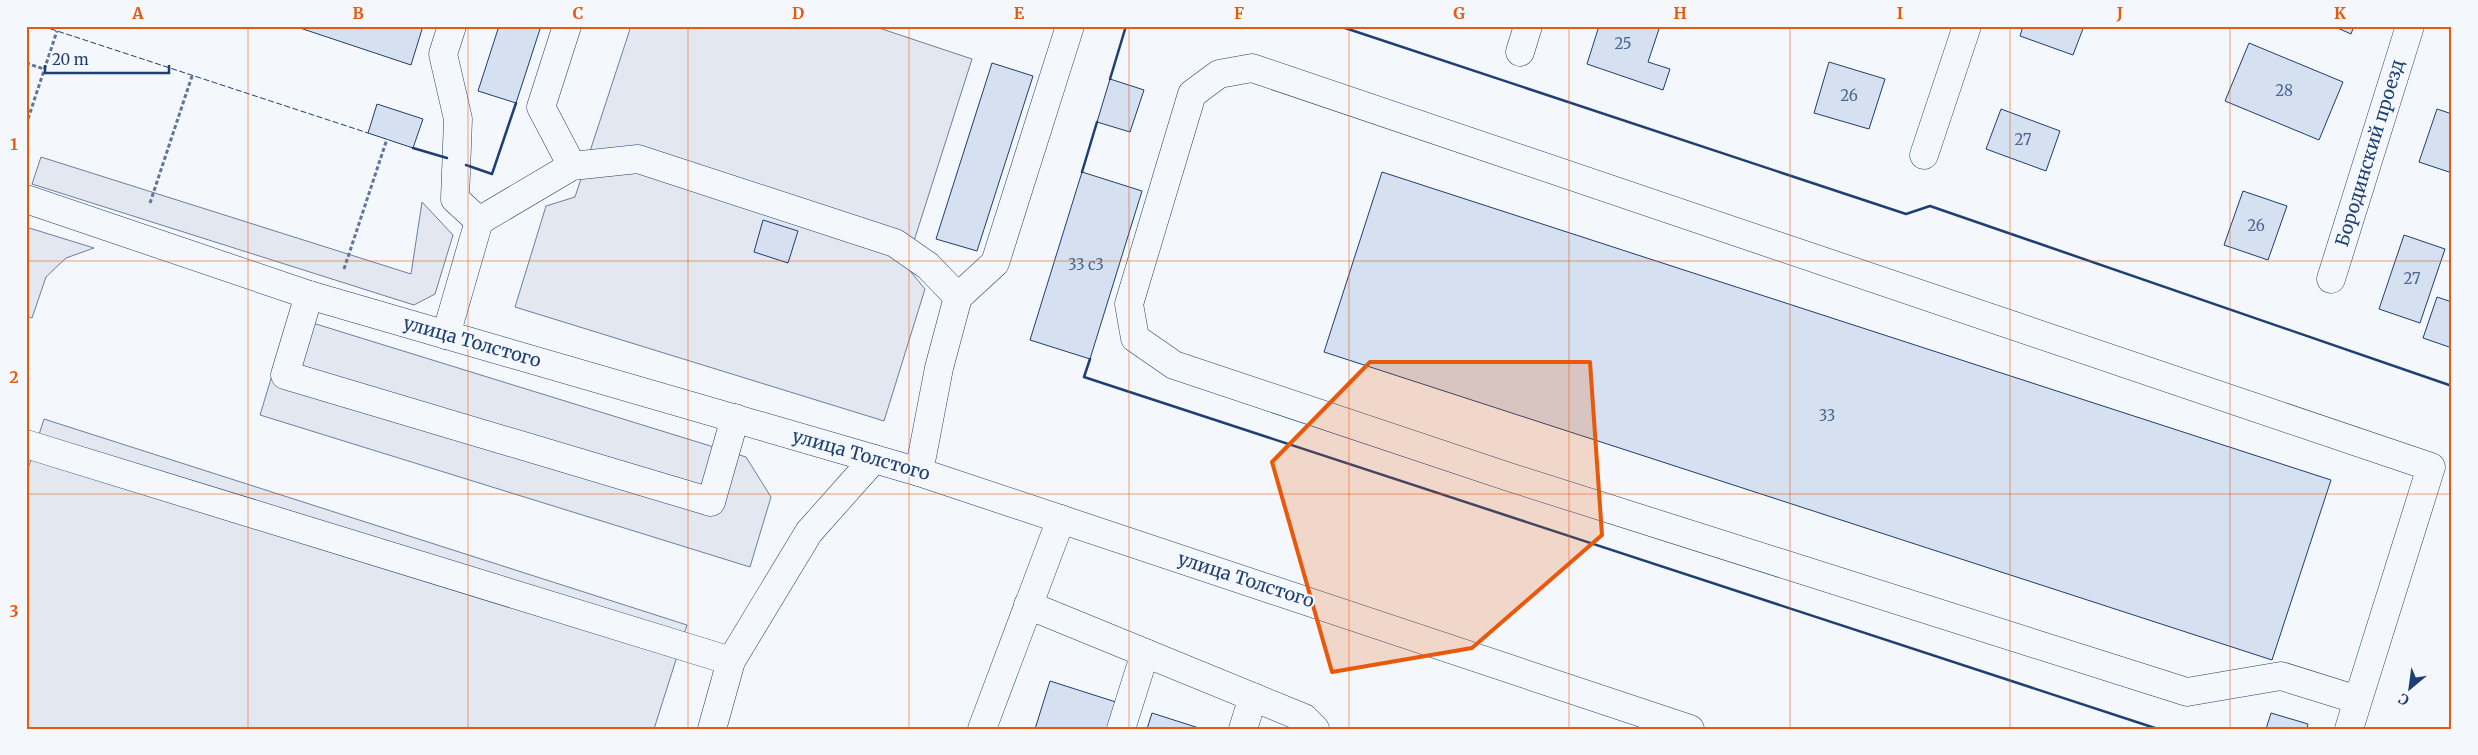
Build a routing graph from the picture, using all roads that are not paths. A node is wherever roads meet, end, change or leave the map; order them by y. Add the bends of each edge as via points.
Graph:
1 (452, 26) edge
2 (567, 26) edge
3 (1070, 26) edge
4 (1967, 26) edge
5 (2410, 26) edge
6 (1924, 155) dead end
7 (572, 166) junction
8 (26, 199) edge
9 (479, 221) junction
10 (2331, 279) dead end
11 (958, 297) junction
12 (321, 299) junction
13 (446, 335) junction
14 (735, 418) junction
15 (26, 444) edge
16 (874, 459) junction
17 (919, 472) junction
18 (1061, 519) junction
19 (1028, 605) junction
20 (1145, 653) junction
21 (731, 661) junction
22 (1253, 697) junction
23 (2358, 700) junction
24 (983, 728) edge
25 (712, 729) edge
26 (1121, 729) edge
27 (1243, 729) edge
28 (1315, 729) edge
29 (1690, 729) edge
30 (2349, 729) edge

1 - 9 street via 443,54 458,119 455,199
2 - 7 street via 541,107
3 - 11 street via 995,263
4 - 6 street
5 - 10 street, Бородинский проезд
7 - 9 street
7 - 11 street via 638,159 895,243 928,266
8 - 12 street, улица Толстого
9 - 13 street
11 - 17 street via 939,368
12 - 13 street, улица Толстого
12 - 14 street via 285,375 710,502
13 - 14 street, улица Толстого
14 - 16 street, улица Толстого
15 - 21 street
16 - 17 street, улица Толстого
16 - 21 street via 809,532
17 - 18 street, улица Толстого
18 - 19 street
18 - 29 street, улица Толстого
19 - 20 street
19 - 24 street
20 - 22 street
20 - 26 street
21 - 25 street
22 - 27 street
22 - 28 street via 1304,718
23 - 23 street via 2431,467 1252,68 1219,74 1192,94 1129,304 1135,338 1174,365 1500,474 2187,692 2281,676
23 - 30 street

